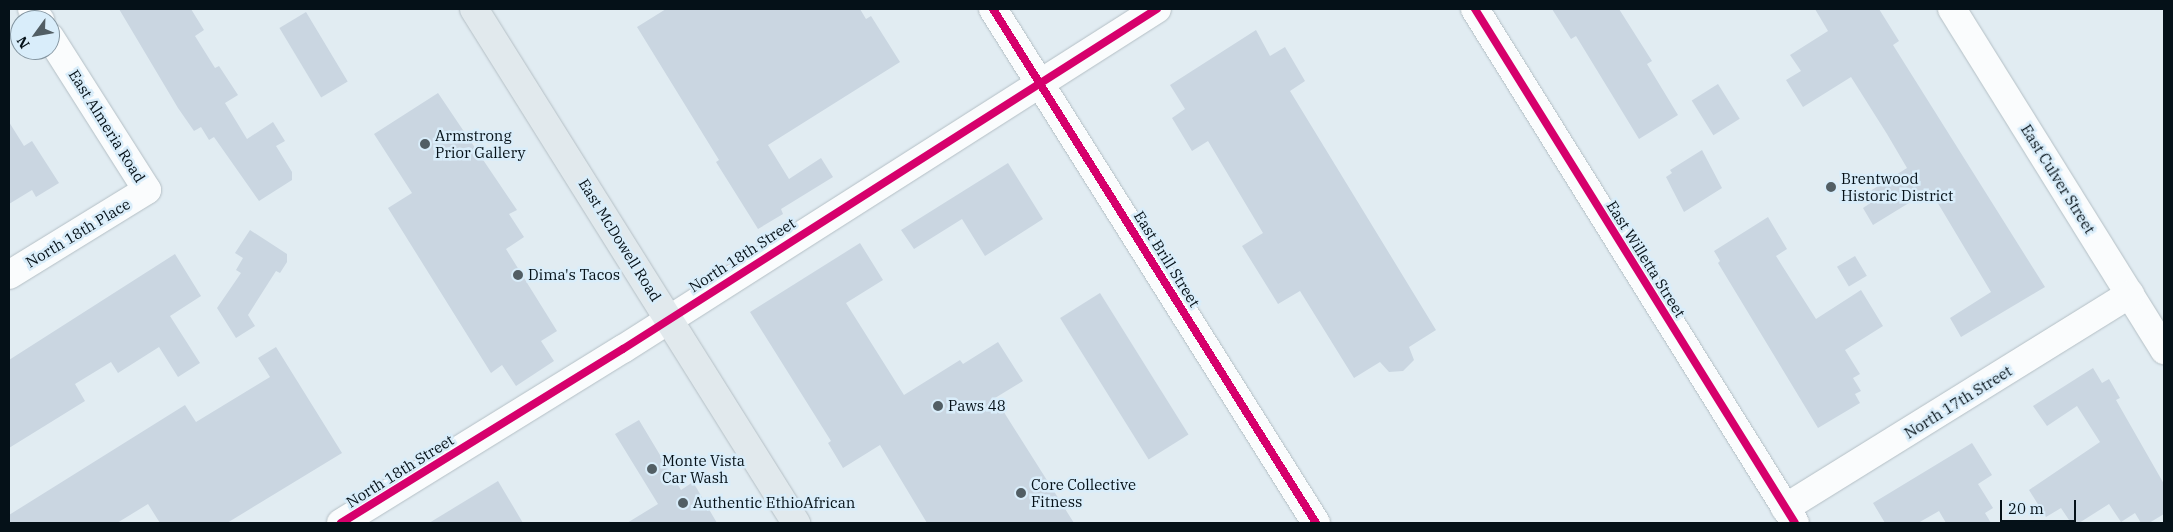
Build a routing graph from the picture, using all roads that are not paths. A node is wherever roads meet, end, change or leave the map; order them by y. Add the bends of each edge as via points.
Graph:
1 (474, 9) edge
2 (994, 9) edge
3 (1157, 9) edge
4 (1475, 9) edge
5 (1952, 9) edge
6 (60, 52) edge
7 (1040, 82) junction
8 (147, 190) joint
9 (9, 275) edge
10 (2130, 294) junction
11 (668, 318) junction
12 (2164, 350) edge
13 (1790, 516) edge
14 (347, 522) edge
15 (796, 523) edge
16 (1316, 523) edge

1 - 11 main road, East McDowell Road
2 - 7 street, East Brill Street
3 - 7 street, North 18th Street
4 - 13 street, East Willetta Street
5 - 10 street, East Culver Street
6 - 8 street, East Almeria Road
7 - 11 street, North 18th Street
7 - 16 street, East Brill Street
8 - 9 street, North 18th Place
10 - 12 street, East Culver Street
10 - 13 street, North 17th Street
11 - 14 street, North 18th Street
11 - 15 main road, East McDowell Road

